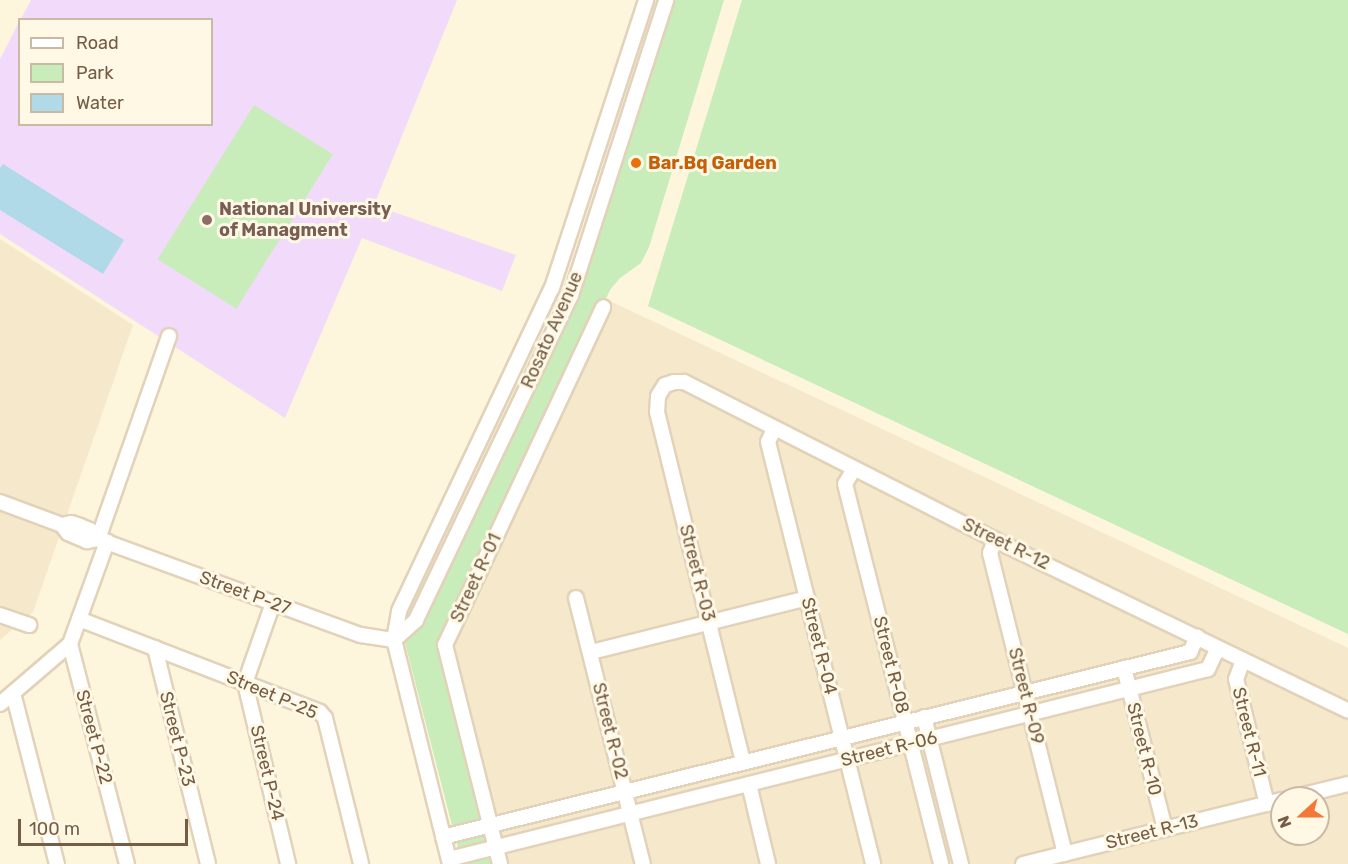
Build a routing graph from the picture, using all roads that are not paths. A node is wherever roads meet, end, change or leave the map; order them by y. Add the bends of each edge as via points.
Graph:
1 (646, 0) edge
2 (666, 0) edge
3 (603, 307) dead end
4 (169, 336) dead end
5 (665, 386) joint
6 (774, 429) junction
7 (854, 469) junction
8 (0, 502) edge
9 (995, 540) junction
10 (102, 541) junction
11 (576, 598) dead end
12 (807, 598) junction
13 (273, 603) junction
14 (0, 615) edge
15 (79, 619) junction
16 (709, 622) junction
17 (29, 625) dead end
18 (1197, 637) junction
19 (393, 640) junction
20 (70, 644) junction
21 (155, 648) junction
22 (1218, 648) junction
23 (591, 652) junction
24 (1243, 660) junction
25 (1124, 668) junction
26 (245, 683) junction
27 (1130, 689) junction
28 (13, 693) junction
29 (1025, 693) junction
30 (0, 704) edge
31 (1348, 711) edge
32 (1030, 714) junction
33 (924, 717) junction
34 (905, 722) junction
35 (842, 738) junction
36 (930, 739) junction
37 (911, 744) junction
38 (847, 759) junction
39 (743, 762) junction
40 (749, 784) junction
41 (1348, 784) edge
42 (1330, 788) edge
43 (625, 792) junction
44 (1270, 803) edge
45 (1267, 804) junction
46 (630, 814) junction
47 (490, 825) junction
48 (1165, 829) junction
49 (443, 837) junction
50 (496, 848) junction
51 (1065, 854) junction
52 (449, 862) edge
53 (57, 864) edge
54 (127, 864) edge
55 (208, 864) edge
56 (288, 864) edge
57 (361, 864) edge
58 (500, 864) edge
59 (643, 864) edge
60 (768, 864) edge
61 (873, 864) edge
62 (941, 864) edge
63 (961, 864) edge
64 (1023, 864) edge

1 - 19 street, Rosato Avenue via 552,288 399,611
2 - 19 street, Rosato Avenue via 571,295 416,620
3 - 47 street, Street R-01 via 445,645
4 - 10 street
5 - 6 street, Street R-12 via 684,382
5 - 16 street, Street R-03 via 658,396 657,412
6 - 7 street, Street R-12
6 - 12 street, Street R-04 via 768,442
7 - 9 street, Street R-12
7 - 34 street, Street R-08 via 845,484
8 - 10 street, Street P-27 via 62,525 71,523 87,542
9 - 18 street, Street R-12
9 - 29 street, Street R-09 via 990,553
10 - 13 street, Street P-27
10 - 15 street
11 - 23 street, Street R-02
12 - 16 street
12 - 35 street, Street R-04
13 - 19 street, Street P-27 via 361,635
13 - 26 street
14 - 17 street
15 - 20 street
15 - 21 street, Street P-25
16 - 23 street
16 - 39 street, Street R-03
18 - 22 street, Street R-12
18 - 25 street, Street R-06 via 1190,652
19 - 49 street, Rosato Avenue
20 - 28 street
20 - 54 street, Street P-22
21 - 26 street, Street P-25
21 - 55 street, Street P-23
22 - 24 street, Street R-12
22 - 27 street, Street R-06 via 1208,669
23 - 43 street, Street R-02
24 - 31 street, Street R-12
24 - 45 street, Street R-11 via 1236,678
25 - 27 street, Street R-10
25 - 29 street, Street R-06
26 - 56 street, Street P-24
26 - 57 street, Street P-25 via 314,709 325,718
27 - 32 street, Street R-06
27 - 48 street, Street R-10
28 - 30 street
28 - 53 street
29 - 32 street, Street R-09
29 - 33 street, Street R-06
32 - 36 street, Street R-06
32 - 51 street, Street R-09
33 - 34 street, Street R-06
33 - 36 street, Street R-08
34 - 35 street, Street R-06
34 - 37 street, Street R-08
35 - 38 street, Street R-04
35 - 39 street, Street R-06
36 - 37 street, Street R-06
36 - 63 street, Street R-08
37 - 38 street, Street R-06
37 - 62 street, Street R-08
38 - 40 street, Street R-06
38 - 61 street, Street R-04
39 - 43 street, Street R-06
40 - 46 street, Street R-06
40 - 60 street
41 - 42 street
43 - 46 street, Street R-02
43 - 47 street, Street R-06
44 - 45 street, Street R-13
45 - 48 street, Street R-13
46 - 50 street, Street R-06
46 - 59 street, Street R-02
47 - 49 street, Street R-06
47 - 50 street, Street R-01
48 - 51 street, Street R-13
49 - 52 street, Rosato Avenue
50 - 52 street, Street R-06
50 - 58 street, Street R-01
51 - 64 street, Street R-13

